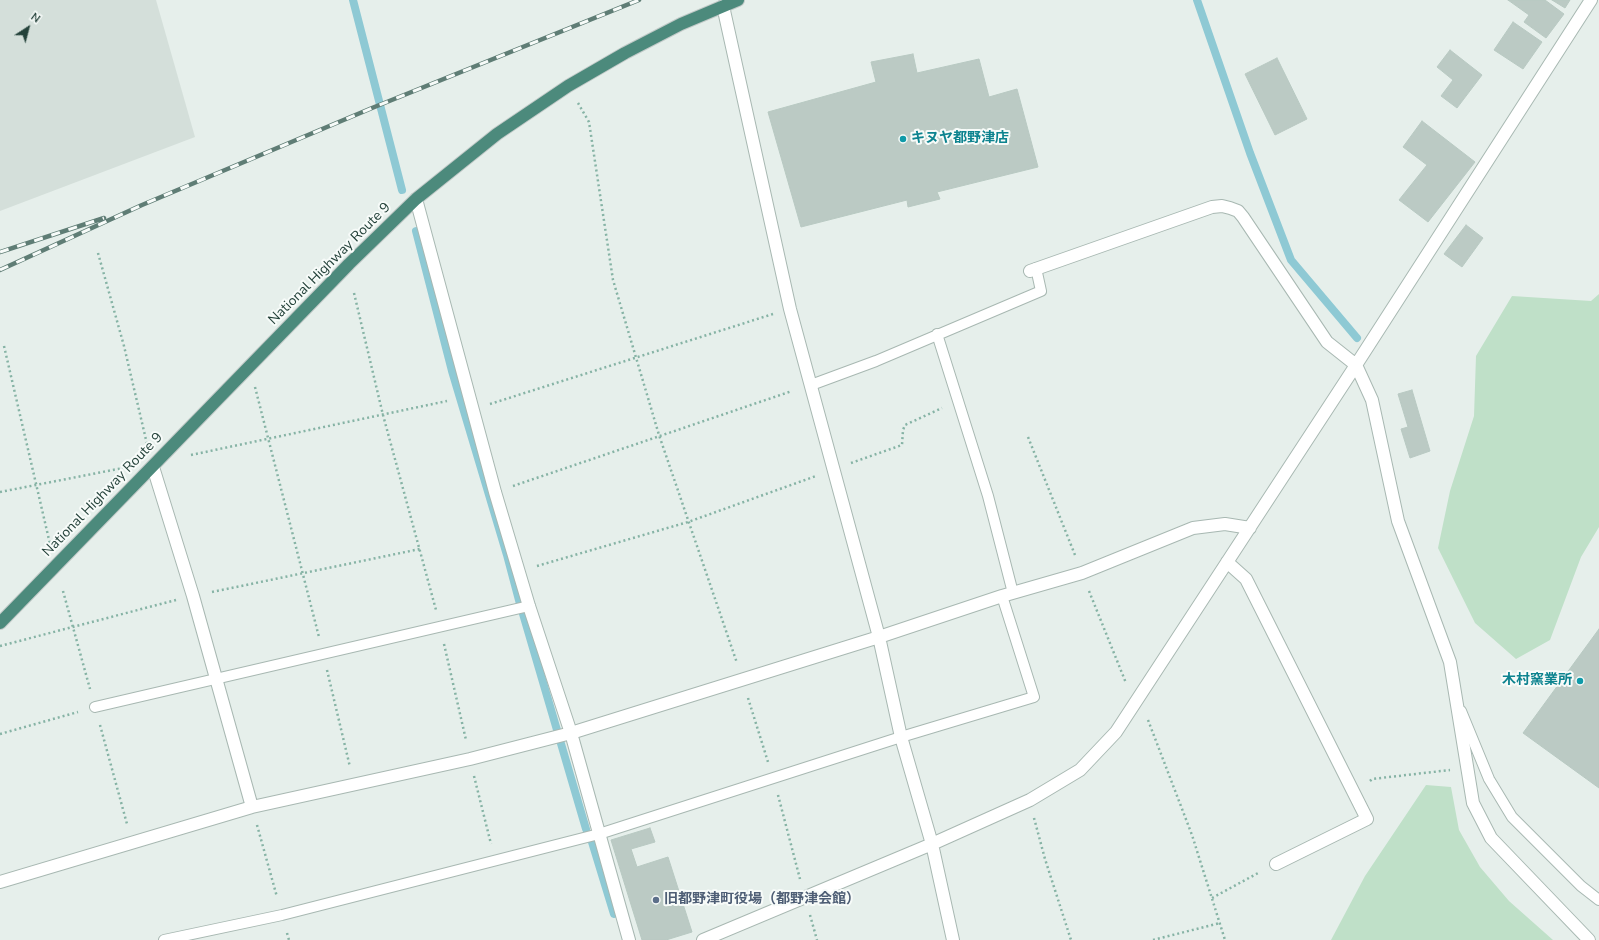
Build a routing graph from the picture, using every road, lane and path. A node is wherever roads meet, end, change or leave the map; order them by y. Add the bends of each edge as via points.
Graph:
1 (738, 0) edge
2 (1591, 0) edge
3 (723, 6) junction
4 (578, 103) dead end
5 (416, 199) junction
6 (98, 253) dead end
7 (1033, 270) joint
8 (354, 293) dead end
9 (790, 309) junction
10 (937, 334) junction
11 (4, 346) dead end
12 (637, 359) junction
13 (1356, 365) junction
14 (255, 385) dead end
15 (812, 385) junction
16 (959, 400) junction
17 (447, 401) dead end
18 (472, 410) junction
19 (383, 415) junction
20 (659, 435) junction
21 (269, 439) junction
22 (191, 455) dead end
23 (130, 466) dead end
24 (153, 467) junction
25 (833, 470) junction
26 (35, 485) junction
27 (0, 492) edge
28 (496, 492) junction
29 (688, 522) junction
30 (1250, 528) junction
31 (1227, 562) junction
32 (55, 566) junction
33 (531, 568) dead end
34 (1007, 595) junction
35 (529, 606) junction
36 (0, 623) edge
37 (441, 628) junction
38 (878, 637) junction
39 (323, 653) junction
40 (743, 679) junction
41 (216, 680) junction
42 (1454, 696) junction
43 (95, 707) joint
44 (0, 734) edge
45 (562, 735) junction
46 (901, 737) junction
47 (470, 759) junction
48 (1467, 768) junction
49 (351, 769) dead end
50 (774, 779) junction
51 (1355, 796) junction
52 (1030, 800) junction
53 (252, 807) junction
54 (599, 834) junction
55 (932, 844) junction
56 (495, 860) junction
57 (1276, 864) joint
58 (0, 882) edge
59 (804, 898) junction
60 (1212, 898) dead end
61 (1599, 900) edge
62 (282, 916) junction
63 (1220, 923) dead end
64 (164, 940) edge
65 (289, 940) edge
66 (629, 940) edge
67 (703, 940) edge
68 (817, 940) edge
69 (953, 940) edge
70 (1071, 940) edge
71 (1152, 940) edge
72 (1589, 940) edge

1 - 3 highway, National Highway Route 9
2 - 13 street
3 - 5 highway, National Highway Route 9 via 681,24 568,86 497,134
3 - 9 street
4 - 12 path via 589,122 613,280
5 - 18 street
5 - 24 highway, National Highway Route 9 via 343,270
6 - 24 path via 124,346
7 - 10 lane via 1041,291
7 - 13 street via 1212,207 1230,208 1243,216 1327,342
8 - 19 path
9 - 12 path
9 - 15 street
10 - 15 lane
10 - 16 lane
11 - 26 path
12 - 18 path
12 - 20 path
13 - 30 street
13 - 42 street via 1372,400 1398,521 1450,662
14 - 21 path
15 - 20 path
15 - 25 street
16 - 25 path via 905,426 902,445
16 - 34 lane via 988,496
17 - 19 path
18 - 28 street
19 - 21 path
19 - 37 path
20 - 28 path
20 - 29 path
21 - 22 path
21 - 39 path
23 - 26 path
24 - 32 highway, National Highway Route 9
24 - 41 street
25 - 29 path
25 - 38 street
26 - 27 path
26 - 32 path
28 - 35 street
29 - 33 path
29 - 40 path
30 - 31 street
30 - 34 street via 1225,524 1193,528 1082,574
31 - 51 street via 1246,579
31 - 52 street via 1116,732 1080,770
32 - 36 highway, National Highway Route 9
34 - 38 street
34 - 46 lane via 1034,697
35 - 37 lane
35 - 45 street
37 - 39 lane
37 - 47 path
38 - 40 street
38 - 46 street
39 - 41 lane
39 - 49 path
40 - 45 street
40 - 50 path
41 - 43 lane
41 - 53 street
42 - 48 street
42 - 61 lane via 1489,779 1512,817 1581,886
43 - 44 path
45 - 47 street
45 - 54 street
46 - 50 lane
46 - 55 street
47 - 53 street
47 - 56 path
48 - 51 path via 1372,779
48 - 72 street via 1473,803 1491,838
50 - 54 lane
50 - 59 path
51 - 57 street via 1367,819
52 - 55 street
52 - 70 path via 1045,859
53 - 58 street
53 - 62 path
54 - 56 lane
54 - 66 street
55 - 59 street
55 - 69 street
56 - 62 lane
57 - 60 path
59 - 67 street
59 - 68 path
62 - 64 lane
62 - 65 path
63 - 71 path

